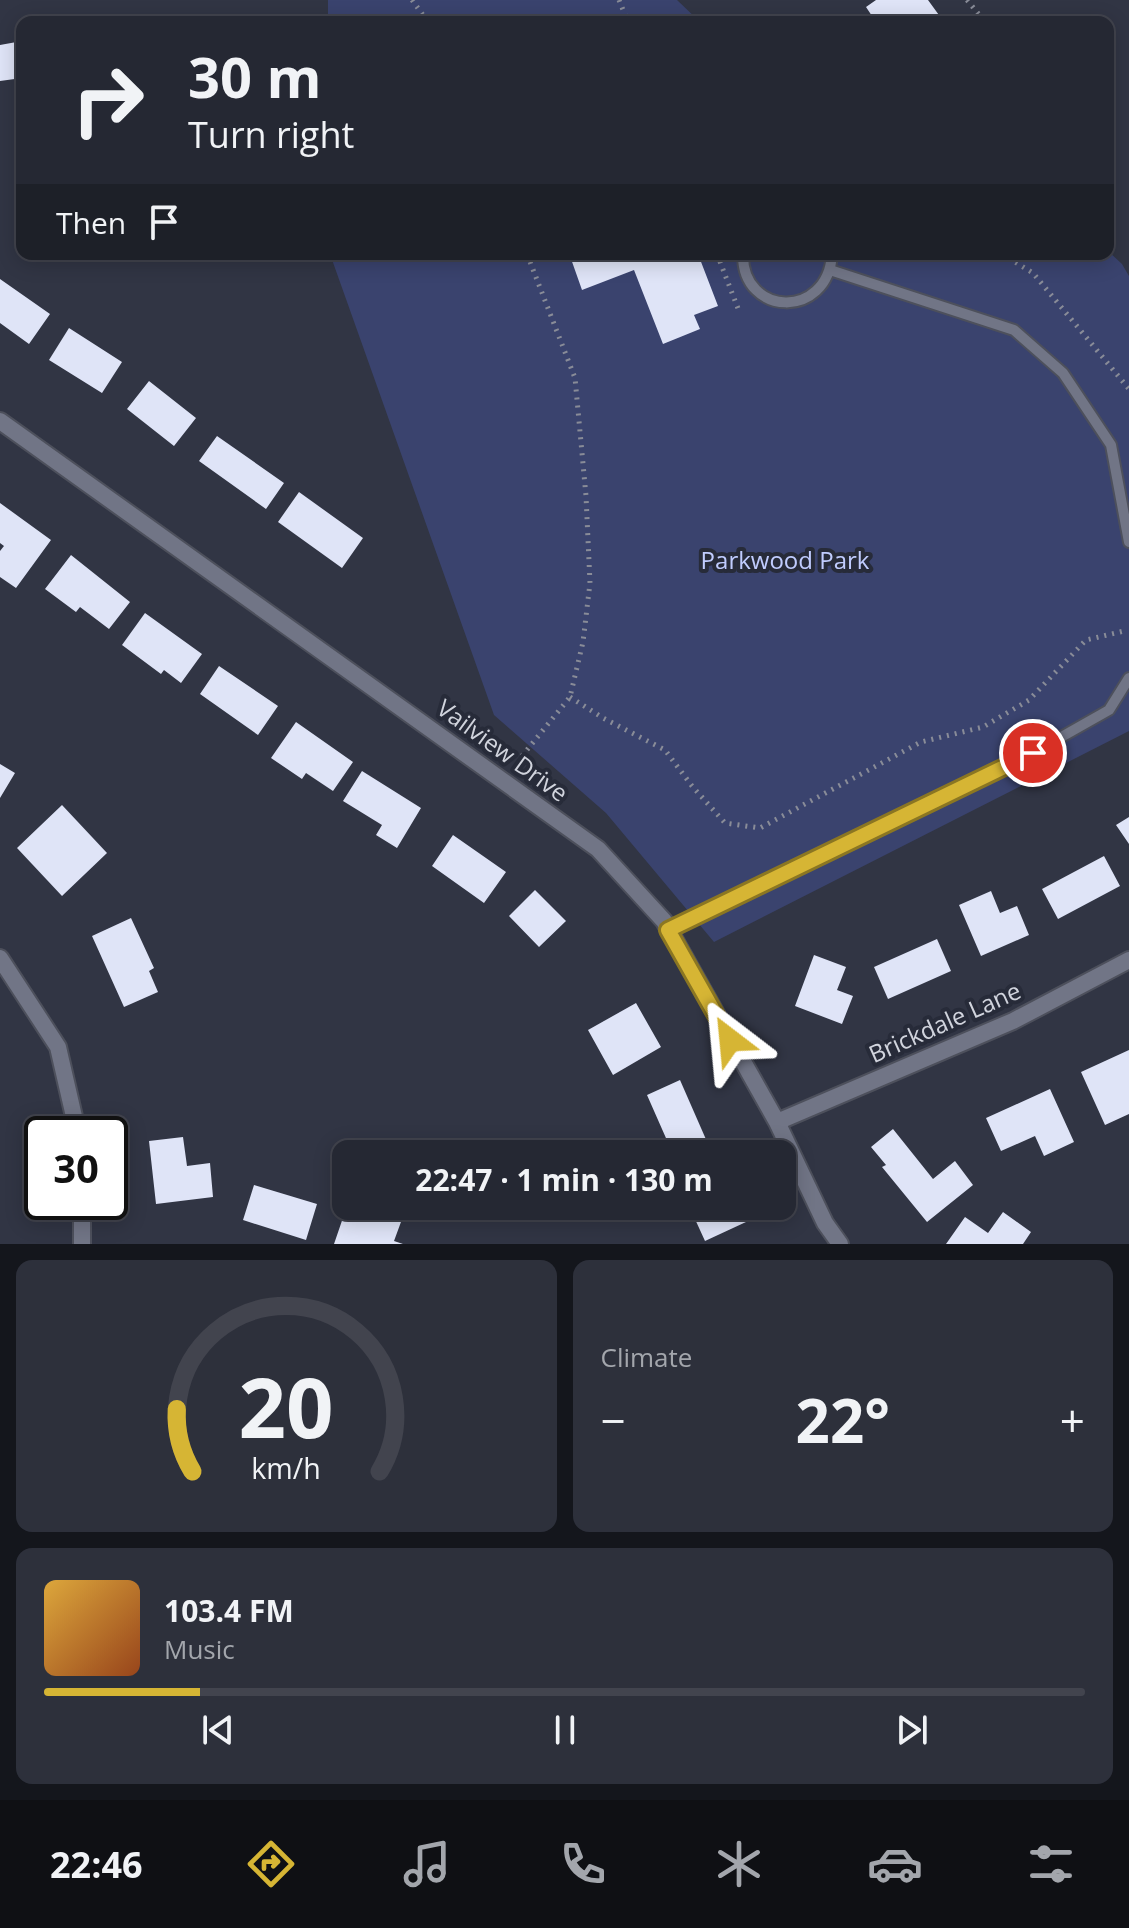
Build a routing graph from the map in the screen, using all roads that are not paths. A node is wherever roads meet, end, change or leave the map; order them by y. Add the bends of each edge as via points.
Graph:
1 (743, 260) edge
2 (831, 260) edge
3 (830, 270) junction
4 (0, 421) edge
5 (1129, 542) edge
6 (1129, 678) edge
7 (668, 930) junction
8 (0, 958) edge
9 (1129, 960) edge
10 (74, 1116) edge
11 (777, 1122) junction
12 (82, 1220) edge
13 (82, 1244) edge
14 (840, 1244) edge

1 - 3 lane via 750,284 761,295 788,303 815,294
2 - 3 lane
3 - 5 lane via 1014,330 1063,373 1111,445
4 - 7 street, Vailview Drive via 598,849
6 - 7 lane via 1109,710 1033,753
7 - 11 street, Vailview Drive
8 - 10 street via 58,1047
9 - 11 street, Brickdale Lane via 1013,1021
11 - 14 street, Vailview Drive
12 - 13 street

